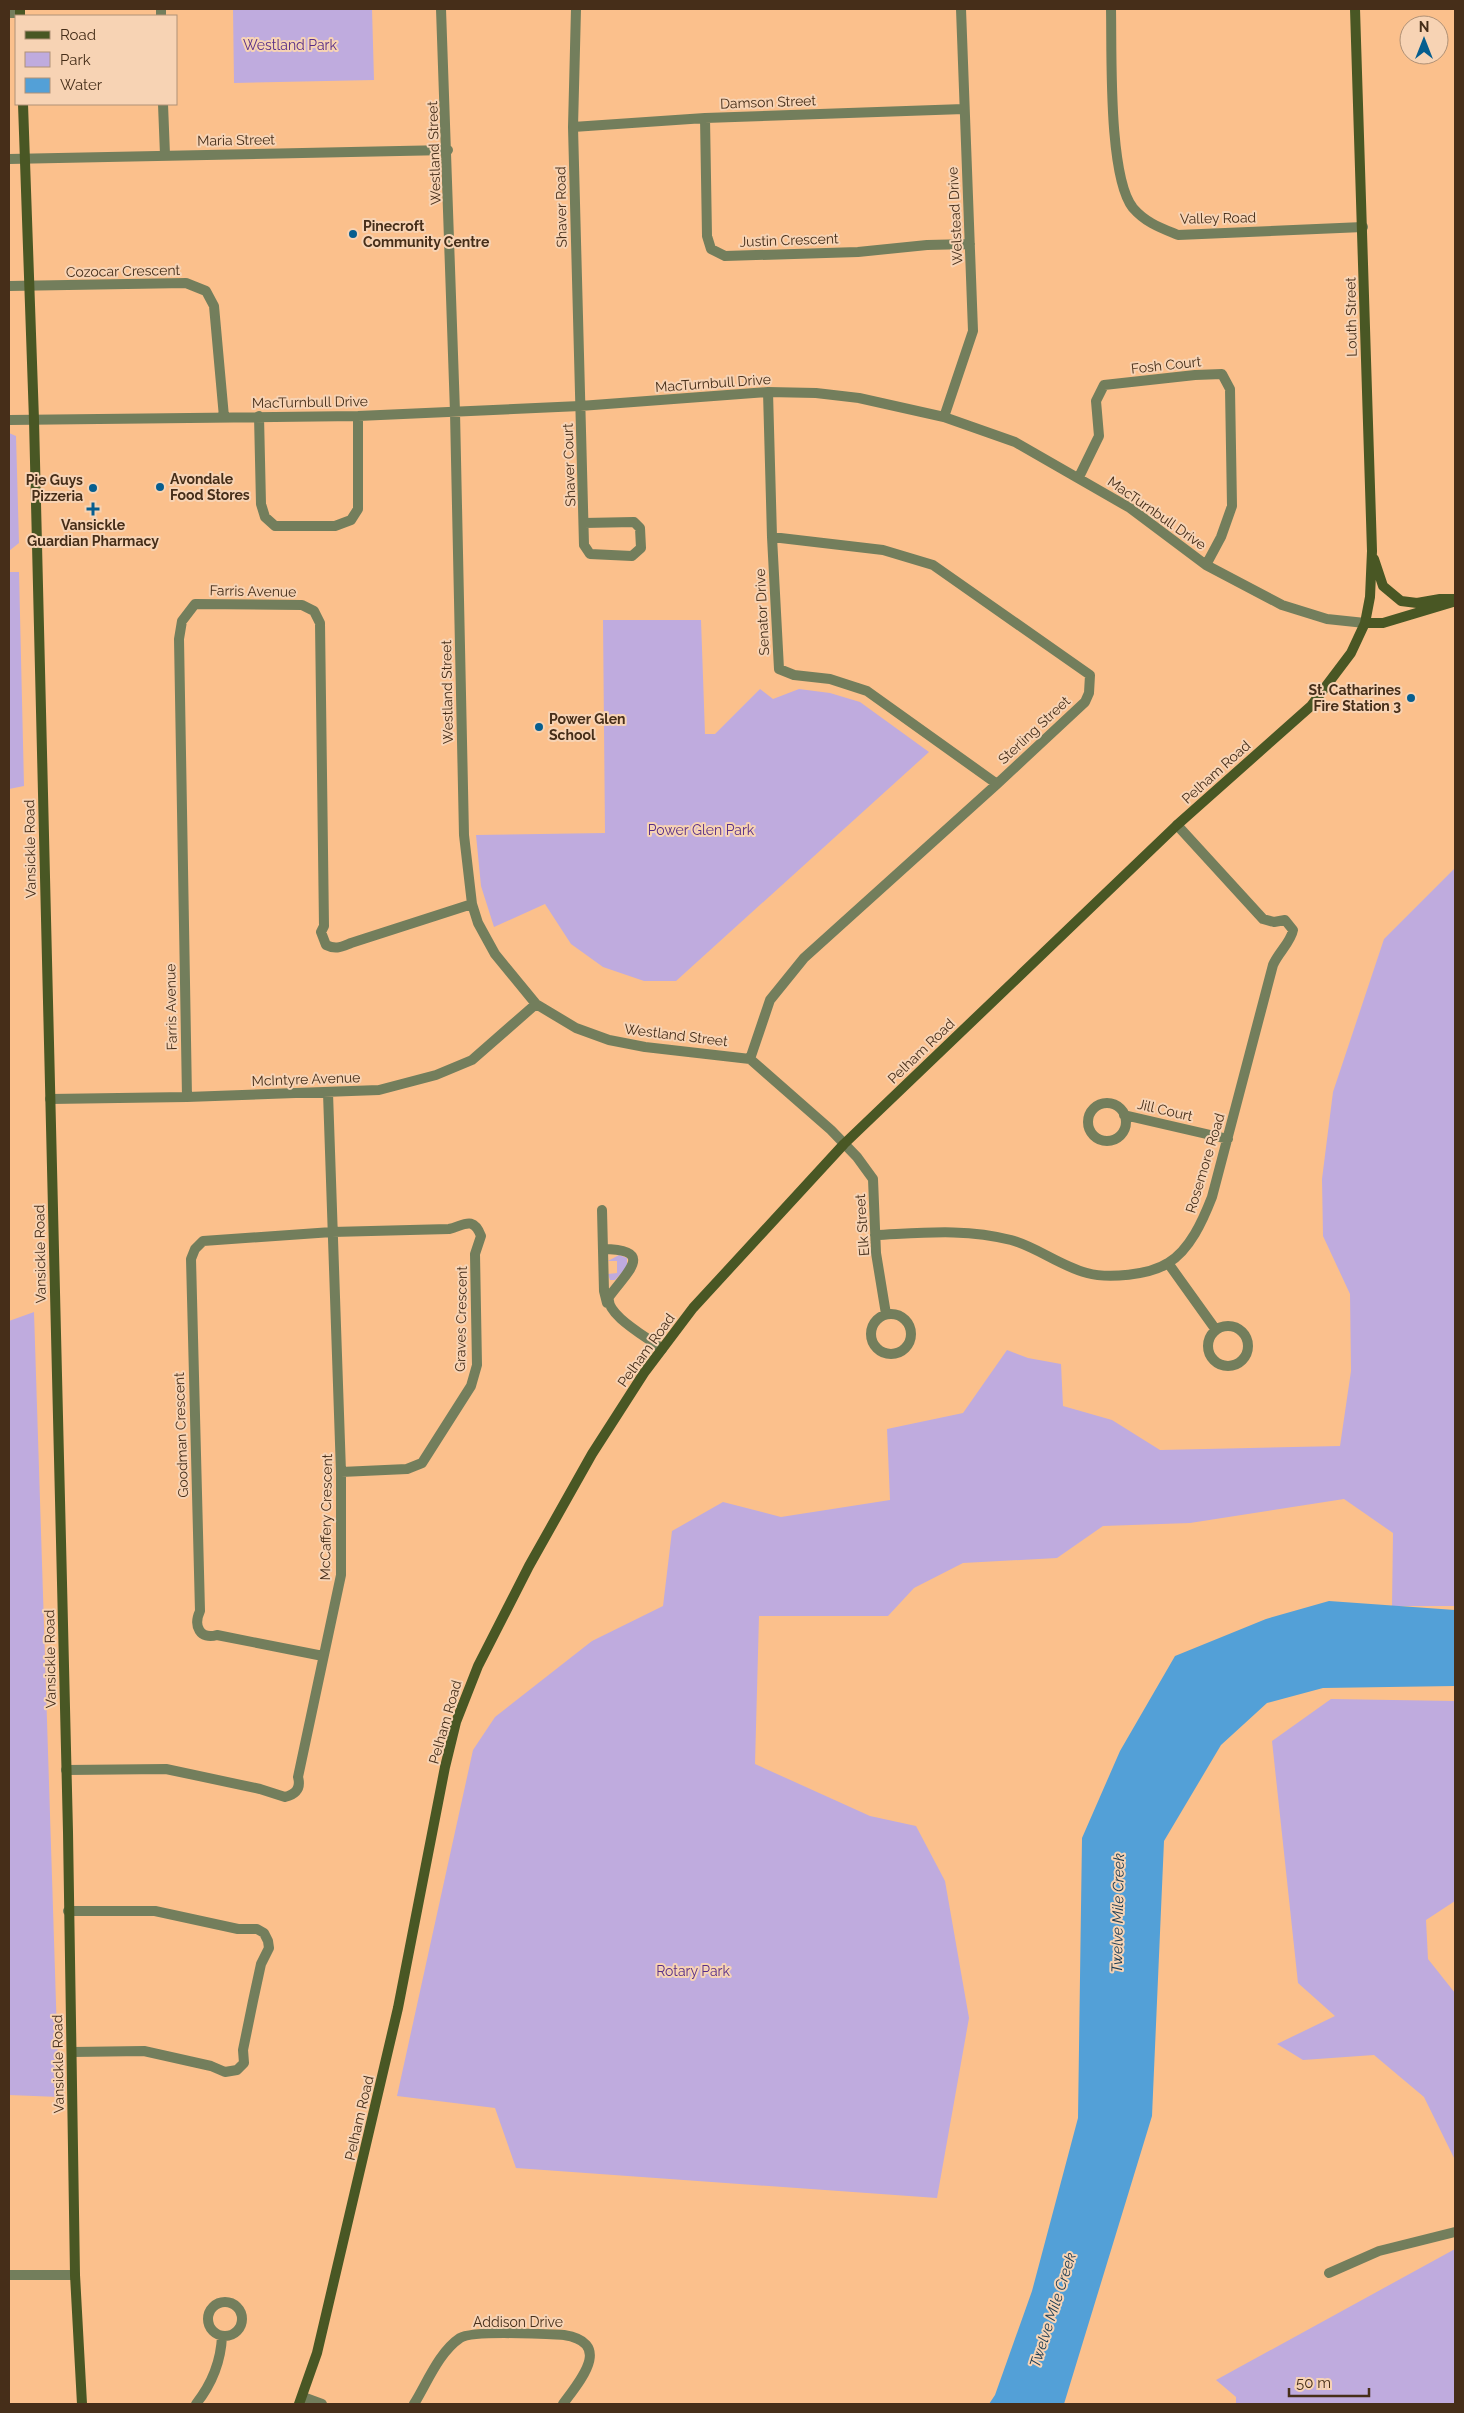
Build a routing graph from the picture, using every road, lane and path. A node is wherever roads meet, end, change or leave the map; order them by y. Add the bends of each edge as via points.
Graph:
1 (442, 9) edge
2 (576, 9) edge
3 (961, 9) edge
4 (1111, 9) edge
5 (1355, 9) edge
6 (9, 13) edge
7 (20, 13) edge
8 (23, 105) edge
9 (163, 105) edge
10 (964, 109) junction
11 (705, 118) junction
12 (573, 127) junction
13 (448, 150) junction
14 (165, 156) junction
15 (9, 159) edge
16 (24, 159) junction
17 (1363, 227) junction
18 (970, 244) junction
19 (9, 286) edge
20 (30, 286) junction
21 (768, 392) junction
22 (580, 406) junction
23 (455, 412) junction
24 (259, 416) junction
25 (358, 416) junction
26 (224, 417) junction
27 (944, 417) junction
28 (9, 420) edge
29 (34, 420) junction
30 (1079, 477) junction
31 (584, 523) junction
32 (772, 537) junction
33 (1372, 551) junction
34 (1206, 564) junction
35 (1455, 600) edge
36 (1365, 624) junction
37 (997, 784) junction
38 (1177, 825) junction
39 (472, 904) junction
40 (536, 1004) junction
41 (750, 1059) junction
42 (328, 1093) junction
43 (186, 1097) junction
44 (50, 1098) junction
45 (1124, 1115) dead end
46 (1228, 1139) junction
47 (844, 1144) junction
48 (602, 1210) dead end
49 (332, 1232) junction
50 (875, 1235) junction
51 (604, 1249) junction
52 (1168, 1263) junction
53 (614, 1312) junction
54 (886, 1314) dead end
55 (1216, 1330) junction
56 (662, 1348) junction
57 (341, 1472) junction
58 (323, 1656) junction
59 (66, 1770) junction
60 (68, 1912) junction
61 (72, 2052) junction
62 (1455, 2232) edge
63 (1329, 2273) dead end
64 (9, 2275) edge
65 (75, 2275) junction
66 (222, 2336) dead end
67 (301, 2401) edge
68 (82, 2404) edge
69 (196, 2404) edge
70 (322, 2404) edge
71 (414, 2404) edge
72 (563, 2404) edge

1 - 13 street, Westland Street
2 - 12 street, Shaver Road
3 - 10 street, Welstead Drive
4 - 17 street, Valley Road via 1116,156 1125,194 1150,224 1178,235
5 - 17 main road, Louth Street
6 - 7 street
8 - 16 main road, Vansickle Road
9 - 14 street
10 - 11 street, Damson Street
10 - 18 street, Welstead Drive
11 - 12 street, Damson Street
11 - 18 street, Justin Crescent via 707,236 711,249 725,256 858,252
12 - 22 street, Shaver Road
13 - 14 street, Maria Street
13 - 23 street, Westland Street
14 - 16 street, Maria Street
15 - 16 street, Maria Street
16 - 20 main road, Vansickle Road
17 - 33 main road, Louth Street
18 - 27 street, Welstead Drive via 973,330
19 - 20 street, Cozocar Crescent
20 - 26 street, Cozocar Crescent via 186,283 206,291 214,306
20 - 29 main road, Vansickle Road
21 - 22 street, MacTurnbull Drive
21 - 27 street, MacTurnbull Drive via 859,398
21 - 32 street, Senator Drive
22 - 23 street, MacTurnbull Drive
22 - 31 street, Shaver Court
23 - 25 street, MacTurnbull Drive
23 - 39 street, Westland Street via 464,835
24 - 25 street, MacTurnbull Drive
24 - 25 street via 261,504 265,517 275,526 335,526 351,520 358,509
24 - 26 street, MacTurnbull Drive
26 - 29 street, MacTurnbull Drive
27 - 30 street, MacTurnbull Drive via 1015,442
28 - 29 street, MacTurnbull Drive
29 - 44 main road, Vansickle Road
30 - 34 street, MacTurnbull Drive via 1130,508
30 - 34 street, Fosh Court via 1099,436 1096,401 1104,385 1222,374 1230,389 1232,506 1221,537
31 - 31 street, Shaver Court via 634,522 640,528 641,548 632,556 590,554 584,546
32 - 37 street, Senator Drive via 779,669 794,675 830,678 867,691
32 - 37 street, Sterling Street via 883,550 933,565 1090,675 1090,693 1084,702
33 - 35 main road via 1383,586 1401,601
33 - 36 main road, Louth Street
34 - 36 street, MacTurnbull Drive via 1282,605 1327,618
35 - 36 main road via 1383,623
36 - 38 main road, Pelham Road via 1351,653 1311,706
37 - 41 street, Sterling Street via 804,958 770,1000
38 - 46 street, Rosemore Road via 1263,919 1285,920 1293,930 1273,965
38 - 47 main road, Pelham Road
39 - 40 street, Westland Street via 494,954
39 - 43 street, Farris Avenue via 342,948 326,945 321,932 324,926 320,623 314,612 302,605 195,604 182,621 178,639
40 - 41 street, Westland Street via 576,1028 609,1040
40 - 42 street, McIntyre Avenue via 472,1060 436,1075 379,1090
41 - 47 street
42 - 43 street, McIntyre Avenue
42 - 49 street, McCaffery Crescent
43 - 44 street, McIntyre Avenue
44 - 59 main road, Vansickle Road
45 - 46 street, Jill Court
46 - 52 street, Rosemore Road via 1204,1217 1189,1242
47 - 50 street, Elk Street via 873,1179
47 - 56 main road, Pelham Road via 693,1308
48 - 51 street
49 - 57 street, McCaffery Crescent
49 - 57 street, Graves Crescent via 449,1230 465,1223 474,1226 480,1236 475,1254 477,1365 471,1386 422,1463 407,1469
49 - 58 street, Goodman Crescent via 203,1242 194,1249 191,1259 190,1286 200,1596 197,1628 207,1636 217,1635
50 - 52 street, Rosemore Road via 981,1233 1020,1243 1072,1268 1102,1276 1128,1275
50 - 54 street, Elk Street
51 - 53 street via 605,1297
51 - 53 street via 624,1250 633,1260 631,1270 608,1298
52 - 55 street
53 - 56 street
55 - 55 street via 1228,1326 1244,1334 1247,1352 1240,1362 1222,1366 1212,1358 1209,1340
56 - 67 main road, Pelham Road via 605,1432 529,1566 463,1701 445,1767 398,2008 334,2287 318,2353
57 - 58 street, McCaffery Crescent via 341,1575
58 - 59 street, McCaffery Crescent via 298,1777 300,1786 290,1796 166,1769
59 - 60 main road, Vansickle Road
60 - 61 main road, Vansickle Road
60 - 61 street via 162,1912 238,1929 257,1929 264,1933 269,1944 253,2001 243,2050 244,2063 236,2070 225,2072 212,2066 144,2051
61 - 65 main road, Vansickle Road
62 - 63 street via 1379,2251
64 - 65 street
65 - 68 main road, Vansickle Road
66 - 69 street via 215,2370
67 - 70 street
71 - 72 street, Addison Drive via 448,2350 463,2336 481,2332 564,2335 584,2343 590,2354 589,2367

